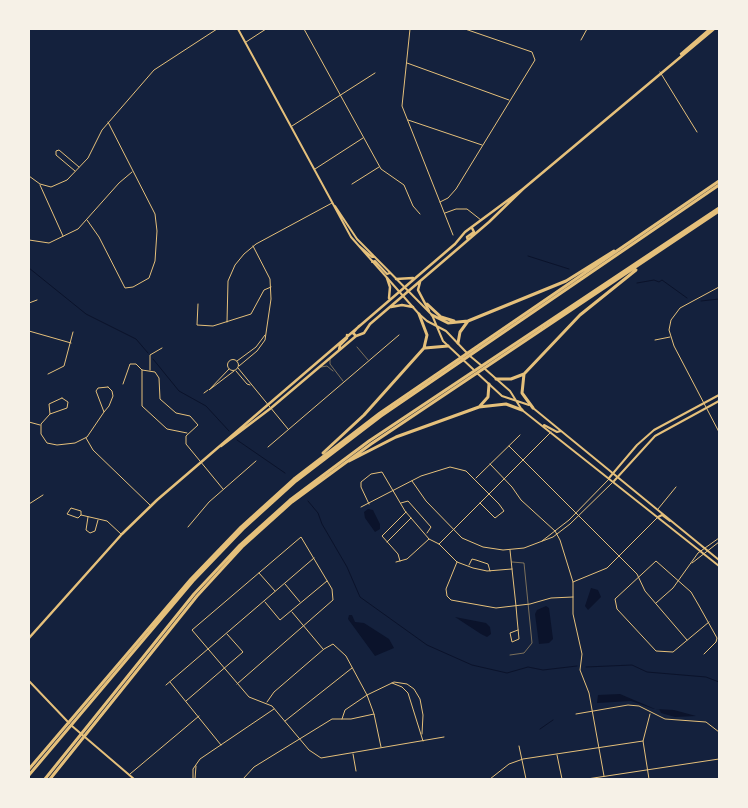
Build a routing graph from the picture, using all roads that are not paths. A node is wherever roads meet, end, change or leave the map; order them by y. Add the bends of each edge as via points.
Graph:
1 (217, 29) edge
2 (238, 29) edge
3 (266, 29) edge
4 (304, 29) edge
5 (410, 29) edge
6 (465, 29) edge
7 (588, 29) edge
8 (712, 29) edge
9 (580, 40) dead end
10 (245, 42) junction
11 (406, 63) junction
12 (660, 72) junction
13 (375, 73) dead end
14 (341, 96) junction
15 (510, 100) junction
16 (408, 120) junction
17 (108, 122) junction
18 (292, 126) junction
19 (697, 132) dead end
20 (364, 138) junction
21 (482, 146) junction
22 (380, 167) junction
23 (80, 168) junction
24 (315, 169) junction
25 (133, 171) junction
26 (76, 172) junction
27 (29, 176) edge
28 (719, 181) edge
29 (40, 184) junction
30 (352, 184) dead end
31 (719, 185) edge
32 (523, 189) junction
33 (440, 202) junction
34 (334, 204) junction
35 (719, 208) edge
36 (719, 211) edge
37 (444, 213) junction
38 (420, 214) dead end
39 (87, 220) junction
40 (482, 220) junction
41 (472, 228) junction
42 (452, 235) dead end
43 (64, 237) junction
44 (29, 240) edge
45 (468, 240) junction
46 (356, 244) junction
47 (626, 245) junction
48 (253, 246) junction
49 (664, 248) junction
50 (375, 257) junction
51 (372, 262) junction
52 (390, 273) junction
53 (414, 277) junction
54 (387, 278) junction
55 (396, 279) junction
56 (420, 281) junction
57 (271, 287) junction
58 (404, 287) junction
59 (719, 287) edge
60 (399, 291) junction
61 (408, 292) junction
62 (404, 295) junction
63 (389, 299) junction
64 (37, 300) dead end
65 (29, 303) edge
66 (198, 304) dead end
67 (427, 304) junction
68 (412, 306) junction
69 (390, 308) junction
70 (429, 311) junction
71 (419, 314) junction
72 (432, 315) junction
73 (468, 321) junction
74 (227, 322) junction
75 (457, 322) junction
76 (360, 325) junction
77 (436, 325) junction
78 (29, 331) edge
79 (73, 332) dead end
80 (266, 334) junction
81 (347, 335) junction
82 (356, 336) junction
83 (398, 336) dead end
84 (670, 336) junction
85 (655, 340) dead end
86 (71, 342) junction
87 (458, 343) junction
88 (448, 346) junction
89 (357, 347) dead end
90 (162, 348) dead end
91 (424, 348) junction
92 (339, 350) junction
93 (330, 358) junction
94 (237, 361) junction
95 (369, 361) junction
96 (320, 366) junction
97 (238, 367) junction
98 (229, 369) junction
99 (142, 370) junction
100 (150, 370) junction
101 (235, 371) junction
102 (335, 371) junction
103 (48, 374) dead end
104 (524, 374) junction
105 (496, 379) junction
106 (344, 382) junction
107 (123, 384) dead end
108 (489, 384) junction
109 (251, 385) junction
110 (209, 390) junction
111 (204, 393) dead end
112 (719, 395) edge
113 (516, 400) junction
114 (719, 401) edge
115 (704, 403) junction
116 (266, 404) junction
117 (479, 407) junction
118 (706, 407) junction
119 (270, 408) junction
120 (533, 408) junction
121 (522, 410) junction
122 (104, 412) junction
123 (50, 414) junction
124 (29, 422) edge
125 (542, 424) junction
126 (40, 425) junction
127 (288, 430) junction
128 (562, 431) junction
129 (551, 432) junction
130 (719, 432) edge
131 (188, 434) junction
132 (520, 435) dead end
133 (86, 438) junction
134 (509, 446) junction
135 (219, 447) junction
136 (268, 447) dead end
137 (524, 460) junction
138 (256, 461) dead end
139 (200, 462) junction
140 (490, 464) junction
141 (308, 468) junction
142 (613, 473) junction
143 (327, 475) junction
144 (618, 476) junction
145 (474, 479) junction
146 (505, 479) junction
147 (609, 479) junction
148 (412, 481) junction
149 (614, 481) junction
150 (676, 487) dead end
151 (223, 489) junction
152 (394, 490) junction
153 (490, 494) junction
154 (43, 495) dead end
155 (400, 503) junction
156 (480, 503) junction
157 (29, 504) edge
158 (369, 504) junction
159 (151, 505) junction
160 (361, 507) dead end
161 (658, 509) junction
162 (406, 512) junction
163 (576, 513) junction
164 (81, 515) junction
165 (88, 516) junction
166 (579, 516) junction
167 (658, 517) junction
168 (411, 518) junction
169 (98, 519) junction
170 (679, 526) junction
171 (188, 527) dead end
172 (454, 530) junction
173 (555, 532) junction
174 (426, 533) junction
175 (122, 534) junction
176 (557, 534) junction
177 (719, 538) edge
178 (429, 540) junction
179 (386, 542) junction
180 (719, 542) edge
181 (539, 543) junction
182 (440, 544) junction
183 (704, 547) junction
184 (510, 549) junction
185 (707, 550) junction
186 (700, 551) junction
187 (703, 553) junction
188 (619, 555) junction
189 (315, 558) junction
190 (719, 560) edge
191 (396, 562) dead end
192 (400, 562) junction
193 (457, 562) junction
194 (511, 562) junction
195 (691, 564) junction
196 (469, 566) junction
197 (719, 566) edge
198 (512, 569) junction
199 (490, 571) junction
200 (259, 573) junction
201 (638, 576) junction
202 (328, 580) junction
203 (679, 580) junction
204 (573, 582) junction
205 (284, 584) junction
206 (275, 592) junction
207 (574, 597) junction
208 (264, 601) junction
209 (301, 603) junction
210 (528, 604) junction
211 (656, 604) junction
212 (516, 606) junction
213 (292, 611) junction
214 (709, 622) junction
215 (304, 627) junction
216 (518, 630) junction
217 (227, 633) junction
218 (29, 638) edge
219 (688, 640) junction
220 (208, 649) junction
221 (324, 649) junction
222 (704, 654) dead end
223 (510, 655) dead end
224 (224, 668) junction
225 (352, 668) junction
226 (29, 681) edge
227 (170, 682) junction
228 (391, 683) junction
229 (237, 684) junction
230 (166, 685) dead end
231 (367, 695) junction
232 (186, 701) junction
233 (267, 703) junction
234 (274, 708) junction
235 (593, 710) junction
236 (650, 713) junction
237 (374, 714) junction
238 (576, 714) dead end
239 (199, 716) junction
240 (342, 719) junction
241 (284, 722) junction
242 (719, 732) edge
243 (422, 734) junction
244 (444, 737) dead end
245 (299, 739) junction
246 (423, 741) junction
247 (643, 741) junction
248 (221, 746) junction
249 (519, 746) dead end
250 (600, 748) junction
251 (381, 749) junction
252 (353, 754) junction
253 (557, 754) junction
254 (523, 759) junction
255 (719, 760) edge
256 (719, 764) edge
257 (29, 769) edge
258 (647, 770) junction
259 (356, 771) dead end
260 (29, 775) edge
261 (129, 775) junction
262 (604, 776) junction
263 (46, 779) edge
264 (50, 779) edge
265 (134, 779) edge
266 (194, 779) edge
267 (245, 779) edge
268 (490, 779) edge
269 (526, 779) edge
270 (562, 779) edge
271 (588, 779) edge
272 (649, 779) edge

1 - 17 street via 157,68
2 - 10 main road
3 - 10 street
4 - 14 street
5 - 11 street
6 - 15 street via 534,53 534,62
7 - 9 street
8 - 12 main road
10 - 18 main road
11 - 15 street
11 - 16 street via 402,102
12 - 19 street
12 - 32 main road
13 - 14 street
14 - 18 street
14 - 20 street
15 - 21 street
16 - 21 street
16 - 33 street
17 - 23 street
17 - 25 street
18 - 24 main road
20 - 22 street
20 - 24 street
21 - 33 street via 452,194
22 - 30 street
22 - 38 street via 404,185
23 - 26 street
23 - 26 street via 59,150 56,151 56,155
24 - 34 main road
25 - 39 street via 119,182
25 - 39 street via 154,214 156,244 152,274 126,289
26 - 29 street via 58,186
27 - 29 street
28 - 47 highway
29 - 43 street
31 - 260 highway via 381,416 296,481 200,574
32 - 40 main road
32 - 45 main road
33 - 37 street
34 - 46 main road
34 - 48 street
34 - 50 main road via 357,239
35 - 263 highway via 369,441 290,500 240,545 194,594
36 - 49 highway
37 - 40 street via 467,209
37 - 42 street
39 - 43 street
40 - 41 main road
41 - 45 main road via 474,232
41 - 53 main road
43 - 44 street via 44,243
45 - 56 main road
46 - 50 main road via 372,258
46 - 51 main road
47 - 73 highway via 566,281
47 - 141 highway via 372,419
48 - 57 street via 268,272
48 - 74 street via 239,259 229,278
49 - 104 highway via 588,307
49 - 143 highway
50 - 52 main road
51 - 52 main road via 376,261 387,274
51 - 54 main road
52 - 55 main road
53 - 55 main road
53 - 58 main road
54 - 60 main road
54 - 63 main road
55 - 58 main road
56 - 61 main road
56 - 67 main road via 418,290
57 - 74 street via 264,290 251,314
57 - 80 street
58 - 60 main road
58 - 61 main road
59 - 84 street via 680,308 671,320
60 - 62 main road
60 - 63 main road
61 - 62 main road
61 - 70 main road
62 - 68 main road
62 - 69 main road
63 - 76 main road
64 - 65 street
66 - 74 street via 197,325
67 - 70 main road
67 - 75 highway via 441,317
68 - 69 main road
68 - 71 main road
69 - 82 main road via 364,333
70 - 72 main road
71 - 77 main road
71 - 91 highway via 427,334
72 - 75 highway via 445,322
72 - 77 main road
73 - 75 highway
73 - 87 highway via 460,332
76 - 81 main road
76 - 82 main road via 354,333
77 - 87 main road
77 - 88 main road
78 - 86 street
79 - 86 street
80 - 94 street via 256,347
80 - 97 street via 261,346
81 - 92 main road
81 - 116 main road
82 - 92 main road
83 - 95 street
84 - 85 street
84 - 115 street
86 - 103 street via 64,366
87 - 105 main road
88 - 91 highway
88 - 108 main road
89 - 95 lane
90 - 100 street via 150,355
91 - 141 highway via 368,410
92 - 93 main road
93 - 96 main road
93 - 102 lane
94 - 97 street
94 - 98 street via 230,361
95 - 106 street
96 - 102 lane
96 - 119 main road
97 - 101 street
97 - 109 street
98 - 101 street
98 - 110 street
99 - 100 street
99 - 107 street via 136,364 130,364
99 - 131 street via 142,406 167,429
100 - 131 street via 159,378 160,399 176,413 190,416 198,425
101 - 109 street
101 - 110 street
102 - 106 lane
104 - 105 highway via 511,379
104 - 120 highway via 522,393
105 - 113 main road
106 - 127 street
108 - 113 main road via 502,396
108 - 117 highway via 488,397
109 - 116 street
110 - 111 street
112 - 115 main road
113 - 120 main road
113 - 121 main road
114 - 118 main road
115 - 118 street
115 - 142 main road via 647,436
116 - 119 street
116 - 135 main road
117 - 121 highway via 506,404
117 - 143 highway via 396,436
118 - 130 street
118 - 144 main road via 654,436
119 - 127 street
119 - 135 main road
120 - 128 main road
121 - 125 main road
122 - 122 street via 113,396 108,387 96,391
122 - 133 street
123 - 123 street via 67,408 66,398 49,404
123 - 126 street
124 - 126 street
125 - 128 main road via 557,432
125 - 129 main road
126 - 133 street via 42,436 50,444 74,443
127 - 136 street
128 - 142 main road
129 - 137 street
129 - 147 main road
131 - 139 street via 186,444
132 - 134 street
133 - 159 street via 93,450
134 - 137 street
134 - 140 street
135 - 139 main road
137 - 146 street
137 - 163 street
138 - 151 street
139 - 151 street
139 - 159 main road
140 - 145 street
140 - 146 street
141 - 257 highway via 203,565
142 - 144 main road
142 - 147 main road
143 - 264 highway via 262,529 206,586
144 - 149 main road
144 - 161 main road
145 - 148 street via 466,471 450,467
145 - 153 street
146 - 153 street
146 - 173 street via 521,500
147 - 149 main road
147 - 163 street
148 - 152 street
148 - 172 street via 426,502
149 - 166 street
149 - 167 main road
150 - 161 street
151 - 171 street
152 - 155 street
152 - 158 street
152 - 158 street via 384,474 379,471 371,474 361,485
153 - 156 street
153 - 156 street via 503,508 498,518 494,518
154 - 157 street
155 - 162 street
155 - 174 street via 408,501 431,527
156 - 172 street
158 - 160 street
159 - 175 main road
161 - 170 main road
162 - 168 street
162 - 179 street via 382,536
163 - 166 street
163 - 173 street
164 - 164 street via 81,510 71,508 67,514 78,518
164 - 165 street
165 - 169 street
165 - 169 street via 86,527 90,533 95,531
166 - 176 street
166 - 188 street
167 - 170 main road via 663,516
167 - 186 main road
167 - 188 street
168 - 174 street
168 - 179 street
169 - 175 street via 108,521
170 - 183 main road
172 - 182 street
172 - 184 street via 476,545
173 - 176 street
173 - 181 street
174 - 178 street
175 - 218 main road
176 - 181 street
176 - 204 street
177 - 183 street
178 - 182 street
178 - 192 street
179 - 192 street via 398,554
180 - 185 street
181 - 184 street
182 - 193 street
183 - 185 main road
183 - 186 street
184 - 194 street
185 - 187 street
185 - 190 main road
186 - 187 main road
186 - 195 street
187 - 195 street
187 - 197 main road
188 - 201 street
188 - 204 street via 602,571
189 - 200 street via 301,537
189 - 202 street
189 - 205 street
191 - 192 street
193 - 196 street
193 - 212 street via 446,589 448,598 488,607
194 - 198 street
194 - 210 lane via 524,562
195 - 203 street
196 - 199 street
196 - 199 street via 472,559 488,564
198 - 199 street
198 - 212 street
200 - 206 street
200 - 220 street via 192,630
201 - 203 street via 656,561
201 - 211 street
201 - 219 street via 615,597 617,608 656,652 673,652
202 - 209 street
202 - 215 street via 334,592 332,602
203 - 211 street
203 - 214 street
204 - 207 street
205 - 206 street
205 - 209 street
206 - 208 street
207 - 210 street
207 - 235 street via 573,614 582,654 580,670
208 - 213 street via 280,620
208 - 217 street
209 - 213 street
210 - 212 street
210 - 223 lane via 532,645 524,653
211 - 219 street
212 - 216 street
213 - 215 street
214 - 219 street
214 - 222 street via 717,641
215 - 221 street
215 - 229 street
216 - 216 street via 519,640 512,642 510,633
217 - 220 street
217 - 224 street via 243,652
220 - 224 street
220 - 227 street
221 - 225 street via 335,644
221 - 233 street via 272,694
224 - 229 street
224 - 232 street
225 - 231 street
225 - 241 street
226 - 261 main road via 62,717
227 - 230 street
227 - 232 street
228 - 231 street
228 - 243 street via 408,693
228 - 243 street via 407,684 418,694 423,715
229 - 233 street via 251,699
231 - 237 street
231 - 240 street via 345,710
232 - 239 street
233 - 234 street
234 - 241 street
234 - 248 street
235 - 236 street via 628,705 639,706
235 - 238 street
235 - 250 street
236 - 242 street via 673,720 706,722
236 - 247 street
237 - 240 street
237 - 251 street
239 - 248 street
239 - 261 street
240 - 245 street via 326,721
241 - 245 street
243 - 246 street
244 - 246 street
245 - 252 street via 321,758
245 - 267 street via 254,767
246 - 251 street
247 - 250 street
247 - 258 street
248 - 266 street via 196,765
249 - 254 street
250 - 253 street
250 - 262 street
251 - 252 street
252 - 259 street
253 - 254 street
253 - 270 street
254 - 268 street via 509,764
254 - 269 street
255 - 256 street
255 - 258 street
258 - 262 street
258 - 272 street
261 - 265 main road
262 - 271 street

